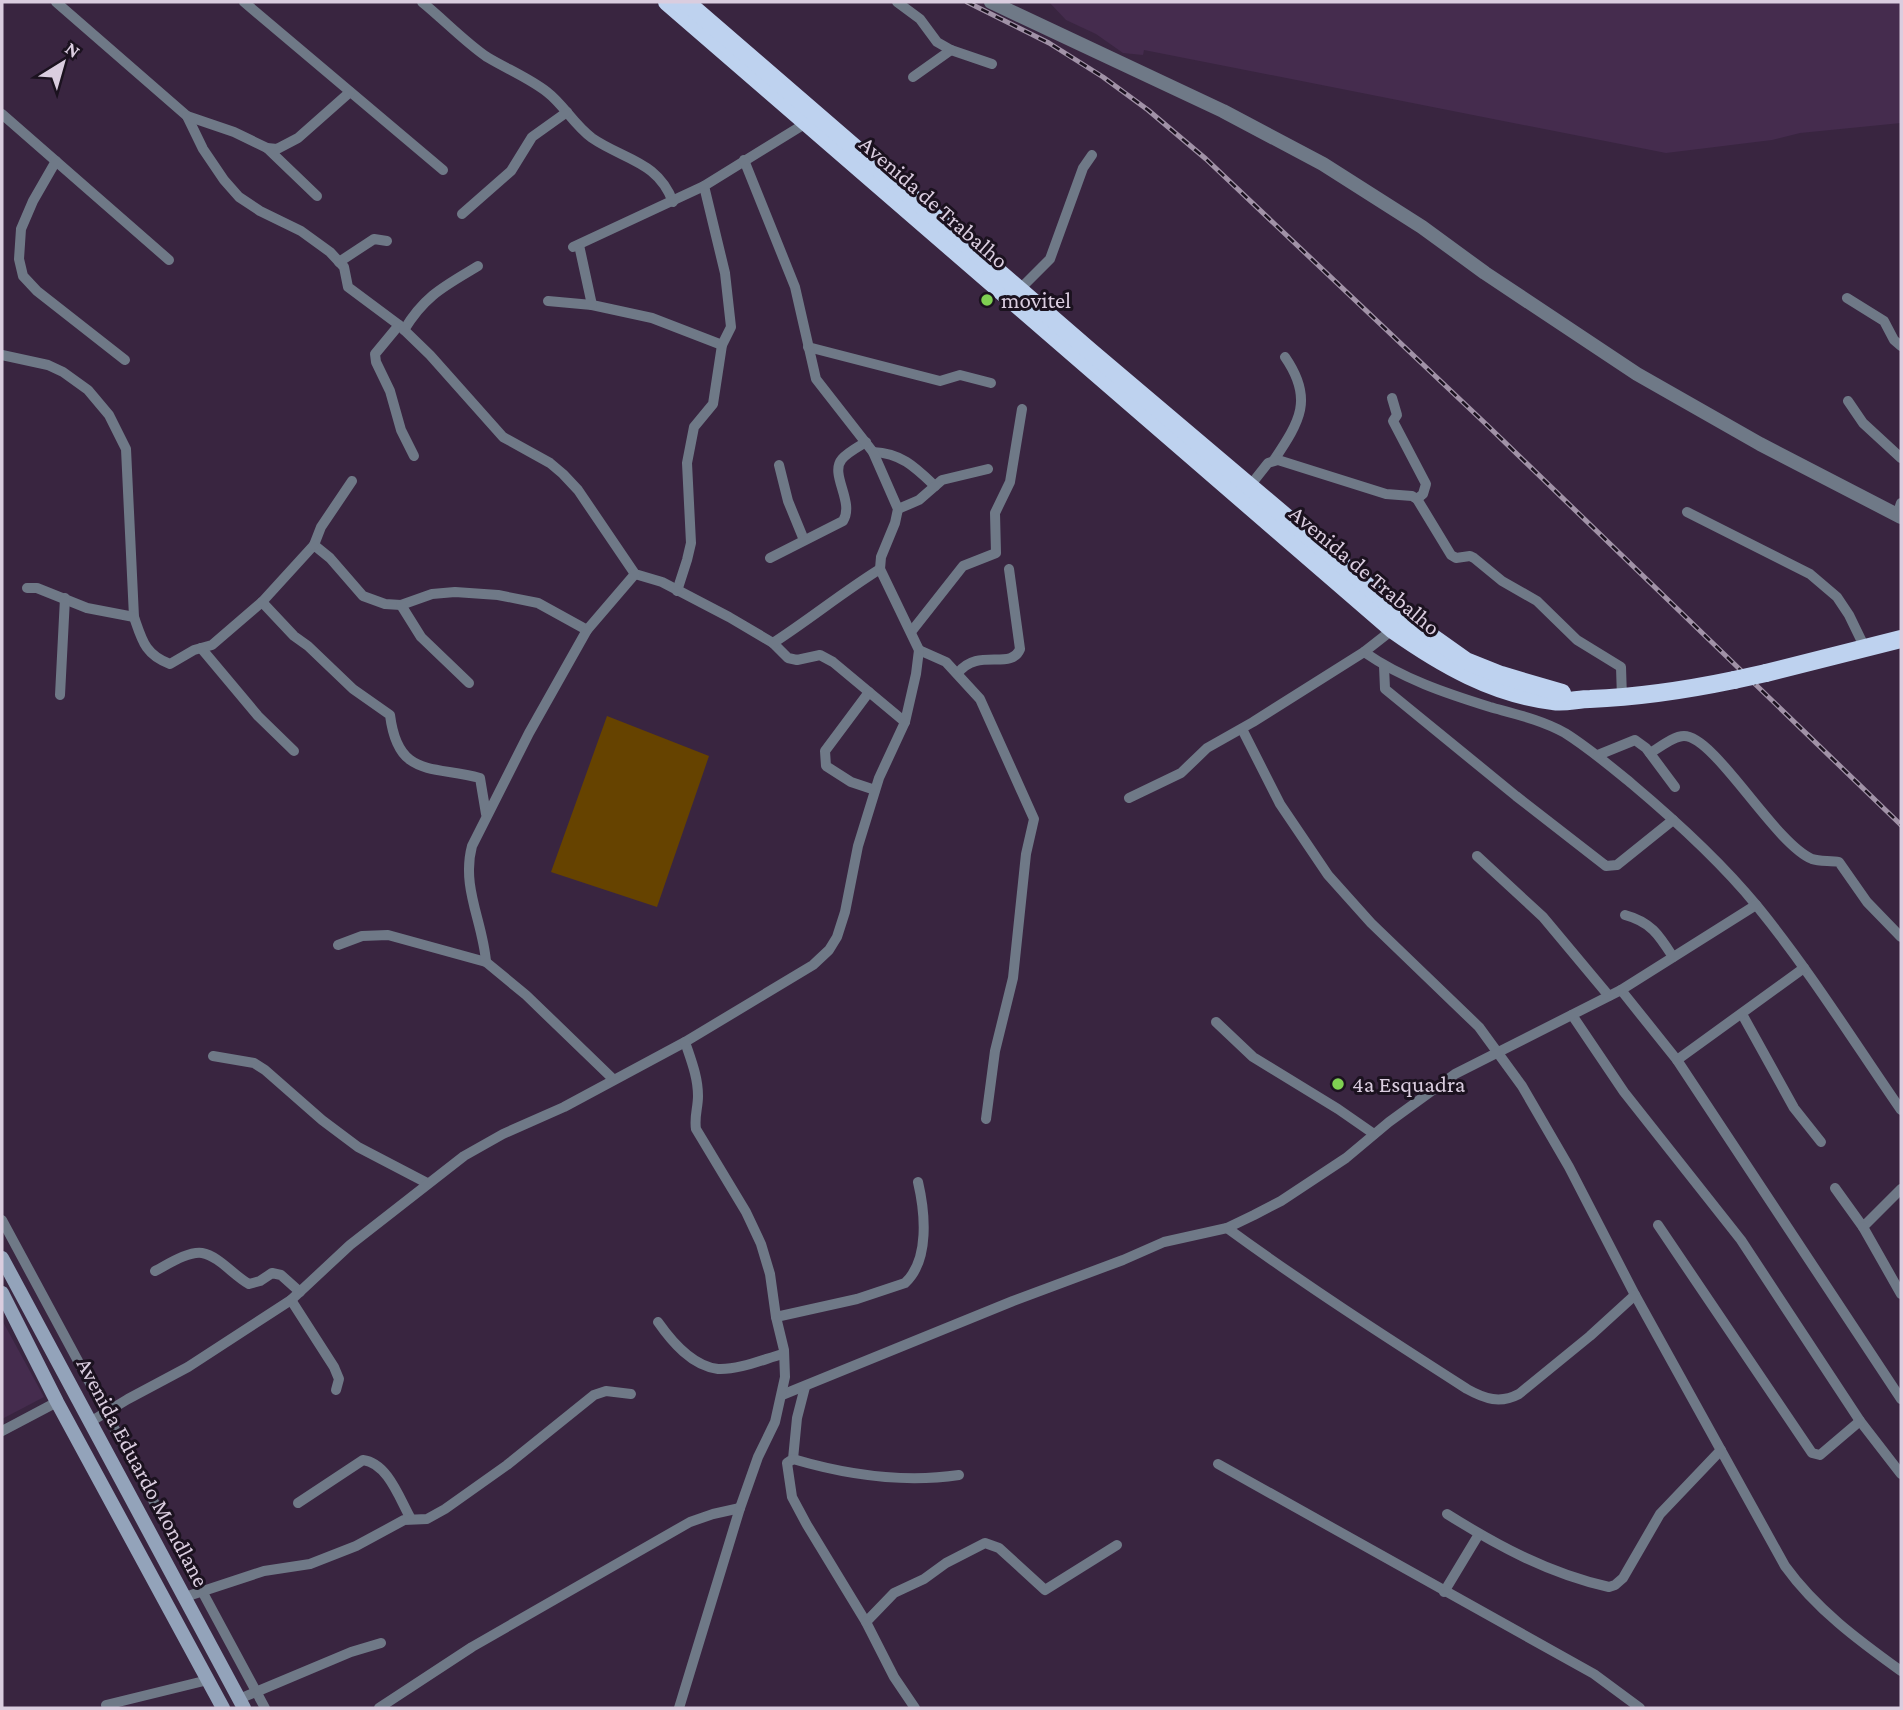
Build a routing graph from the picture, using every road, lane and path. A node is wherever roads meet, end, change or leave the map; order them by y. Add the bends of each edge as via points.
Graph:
1 (56, 2) edge
2 (244, 2) edge
3 (422, 2) edge
4 (667, 2) edge
5 (686, 2) edge
6 (897, 2) edge
7 (991, 2) edge
8 (951, 50) junction
9 (742, 58) junction
10 (992, 64) dead end
11 (914, 77) dead end
12 (350, 92) junction
13 (567, 112) junction
14 (2, 114) edge
15 (187, 116) junction
16 (812, 119) junction
17 (267, 148) junction
18 (1092, 155) dead end
19 (744, 160) junction
20 (56, 161) junction
21 (443, 170) dead end
22 (704, 186) junction
23 (317, 196) dead end
24 (673, 202) junction
25 (462, 214) dead end
26 (387, 241) dead end
27 (966, 253) junction
28 (169, 260) dead end
29 (339, 262) junction
30 (478, 266) dead end
31 (1018, 290) junction
32 (1847, 298) dead end
33 (548, 301) dead end
34 (592, 305) junction
35 (402, 328) junction
36 (722, 345) junction
37 (1901, 346) edge
38 (808, 347) junction
39 (2, 355) edge
40 (1086, 357) junction
41 (1284, 357) dead end
42 (125, 360) dead end
43 (991, 383) dead end
44 (1392, 398) dead end
45 (1848, 401) dead end
46 (1022, 409) dead end
47 (1185, 441) junction
48 (866, 442) junction
49 (873, 452) junction
50 (414, 456) dead end
51 (1901, 458) edge
52 (1274, 460) junction
53 (779, 465) dead end
54 (988, 469) dead end
55 (352, 481) dead end
56 (935, 486) junction
57 (1250, 487) junction
58 (1417, 499) junction
59 (898, 509) junction
60 (1687, 512) dead end
61 (1900, 512) edge
62 (804, 540) junction
63 (314, 545) junction
64 (1310, 548) junction
65 (770, 558) dead end
66 (880, 569) junction
67 (1009, 569) dead end
68 (635, 574) junction
69 (27, 588) dead end
70 (677, 592) junction
71 (65, 598) junction
72 (262, 602) junction
73 (401, 605) junction
74 (134, 617) junction
75 (1398, 624) junction
76 (587, 630) junction
77 (911, 632) junction
78 (1896, 641) edge
79 (773, 643) junction
80 (201, 648) junction
81 (1865, 648) junction
82 (919, 650) junction
83 (1364, 652) junction
84 (1384, 666) junction
85 (958, 673) junction
86 (469, 683) dead end
87 (869, 692) junction
88 (60, 695) dead end
89 (1622, 698) junction
90 (905, 722) junction
91 (1242, 729) junction
92 (293, 751) dead end
93 (1650, 753) junction
94 (1598, 755) junction
95 (1675, 787) dead end
96 (875, 790) junction
97 (1129, 798) dead end
98 (486, 814) junction
99 (1674, 820) junction
100 (1477, 856) dead end
101 (1756, 905) junction
102 (1625, 915) dead end
103 (1901, 937) edge
104 (338, 944) dead end
105 (1673, 957) junction
106 (486, 962) junction
107 (1804, 968) junction
108 (1621, 990) junction
109 (1609, 996) junction
110 (1742, 1014) junction
111 (1572, 1015) junction
112 (1216, 1022) dead end
113 (685, 1042) junction
114 (1497, 1051) junction
115 (213, 1056) dead end
116 (1676, 1060) junction
117 (613, 1079) junction
118 (1901, 1110) edge
119 (986, 1119) dead end
120 (1374, 1134) junction
121 (1821, 1142) dead end
122 (918, 1182) dead end
123 (427, 1183) junction
124 (1835, 1188) dead end
125 (1901, 1189) edge
126 (2, 1220) edge
127 (1658, 1224) dead end
128 (1863, 1227) junction
129 (1227, 1228) junction
130 (2, 1258) edge
131 (155, 1271) dead end
132 (2, 1293) edge
133 (1901, 1294) edge
134 (1635, 1295) junction
135 (296, 1296) junction
136 (776, 1317) junction
137 (659, 1322) dead end
138 (783, 1354) junction
139 (805, 1387) junction
140 (336, 1390) dead end
141 (74, 1392) junction
142 (631, 1394) dead end
143 (782, 1395) junction
144 (1901, 1399) edge
145 (57, 1402) junction
146 (107, 1413) junction
147 (1860, 1421) junction
148 (90, 1422) junction
149 (2, 1431) edge
150 (1721, 1450) junction
151 (793, 1459) junction
152 (1217, 1464) dead end
153 (1901, 1474) edge
154 (959, 1475) dead end
155 (298, 1503) dead end
156 (740, 1508) junction
157 (1447, 1514) dead end
158 (411, 1519) junction
159 (1479, 1534) junction
160 (1116, 1545) dead end
161 (203, 1591) junction
162 (1444, 1592) junction
163 (185, 1597) junction
164 (866, 1622) junction
165 (381, 1643) dead end
166 (1901, 1671) edge
167 (208, 1680) junction
168 (256, 1692) junction
169 (241, 1704) edge
170 (106, 1705) dead end
171 (223, 1708) edge
172 (265, 1708) edge
173 (379, 1708) edge
174 (679, 1708) edge
175 (915, 1708) edge
176 (1640, 1708) edge

1 - 15 street
2 - 12 street
3 - 13 street via 476,49 542,89
4 - 9 highway, Avenida de Trabalho
5 - 9 highway, Avenida de Trabalho
6 - 8 street
7 - 61 street via 1213,106 1324,164 1637,374 1760,444
8 - 10 street
8 - 11 street
9 - 16 highway, Avenida de Trabalho
12 - 17 street via 298,138 277,149
12 - 21 street
13 - 24 street via 591,137 656,174
13 - 25 street via 533,138 511,171
14 - 20 street
15 - 17 street
15 - 29 street via 203,149 239,197 301,231
16 - 19 street
16 - 27 highway, Avenida de Trabalho
17 - 23 street
18 - 31 street via 1050,259
19 - 22 street
19 - 38 street via 795,287
20 - 28 street
20 - 42 street via 21,229 23,276
22 - 24 street
22 - 36 street via 729,302 731,327
24 - 34 street via 576,246
26 - 29 street via 373,239
27 - 31 highway, Avenida de Trabalho
27 - 40 highway, Avenida de Trabalho
29 - 35 street via 348,287
30 - 35 street via 436,290
31 - 40 highway, Avenida de Trabalho
32 - 37 street via 1884,321
33 - 34 street
34 - 36 street via 652,318
35 - 50 street via 375,354
35 - 68 street via 503,437 550,463 578,490
36 - 70 street via 713,404 694,427 687,463 691,543
38 - 43 street via 940,381 960,375
38 - 48 street via 816,379
39 - 74 street via 48,365 88,390 126,449
40 - 47 highway, Avenida de Trabalho
41 - 52 street via 1298,379 1302,403 1292,432
44 - 58 street via 1397,415 1393,421 1426,484
45 - 51 street via 1863,423
46 - 77 street via 1010,482 995,513 996,553 962,565
47 - 57 highway, Avenida de Trabalho
47 - 64 highway, Avenida de Trabalho
48 - 49 street
48 - 62 street via 838,467 847,508 843,521
49 - 56 street via 911,463
49 - 59 street
52 - 57 street
52 - 58 street
53 - 62 street
54 - 56 street
55 - 63 street
56 - 59 street
57 - 64 highway, Avenida de Trabalho
58 - 89 street via 1451,555 1474,558 1537,601 1577,640 1621,667
59 - 66 street
60 - 81 street via 1810,574 1837,597
62 - 65 street
63 - 72 street
63 - 73 street via 363,596
64 - 75 highway, Avenida de Trabalho
66 - 77 street
66 - 79 street
67 - 85 street via 1020,649 1010,659 977,660
68 - 70 street
68 - 76 street
69 - 71 street
70 - 79 street
71 - 74 street via 87,608
71 - 88 street
72 - 80 street via 212,645
72 - 98 street via 293,636 390,715 392,734 404,757 424,769 480,778
73 - 76 street via 432,594 498,595 538,603
73 - 86 street via 421,637
74 - 80 street via 142,641 155,659 170,664
75 - 83 street
75 - 89 highway, Avenida de Trabalho via 1501,675 1579,699
76 - 98 street
77 - 82 street
78 - 81 highway
79 - 87 street via 797,660 820,655
80 - 92 street
81 - 89 highway, bridge via 1676,692
82 - 85 street
82 - 90 street
83 - 84 street
83 - 91 street
84 - 94 street via 1428,687 1551,726
84 - 99 street via 1385,689 1606,866 1618,864
85 - 119 street via 980,699 1034,819 1013,978 995,1051
87 - 90 street
87 - 96 street via 825,751 824,759 826,766 851,782
90 - 96 street
91 - 97 street via 1207,748 1181,773
91 - 114 street via 1280,804 1328,875 1479,1027
93 - 94 street via 1635,740
93 - 95 street
93 - 103 street via 1680,736 1698,742 1794,846 1812,859 1839,862 1867,902
94 - 99 street
96 - 113 street via 845,912 829,950 813,965
98 - 106 street via 468,859 467,878
99 - 101 street
100 - 109 street via 1543,917
101 - 105 street
101 - 107 street
102 - 105 street via 1641,919 1655,930
104 - 106 street via 362,936 388,935
105 - 108 street
106 - 117 street
107 - 110 street
107 - 118 street
108 - 109 street
108 - 116 street
109 - 111 street
110 - 116 street
110 - 121 street via 1794,1108
111 - 114 street
111 - 147 street via 1624,1092 1741,1241
112 - 120 street via 1253,1058
113 - 117 street
113 - 136 street via 698,1084 696,1129 761,1244 771,1274
114 - 120 street via 1455,1074
114 - 134 street via 1569,1167
115 - 123 street via 254,1063 358,1147
116 - 144 street
117 - 123 street via 565,1107 503,1134
120 - 129 street via 1292,1194
122 - 136 street via 922,1234 920,1256 910,1279 857,1299
123 - 135 street
124 - 128 street
125 - 128 street
126 - 146 street
127 - 147 street via 1812,1453 1820,1455
128 - 133 street
129 - 134 street via 1358,1320 1467,1389 1494,1400 1519,1394
129 - 139 street via 1164,1242
130 - 141 main road, Avenida Eduardo Mondlane
131 - 135 street via 202,1253 249,1284 272,1273 281,1275
132 - 145 main road, Avenida Eduardo Mondlane
134 - 150 street
135 - 140 street via 334,1367 339,1379
135 - 146 street via 188,1367
136 - 138 street
137 - 138 street via 692,1359 717,1369
138 - 143 street
139 - 143 street
139 - 151 street
141 - 145 main road
141 - 148 main road, Avenida Eduardo Mondlane
142 - 158 street via 606,1391 594,1395 445,1509 427,1519
143 - 156 street
145 - 149 street
145 - 167 main road, Avenida Eduardo Mondlane
146 - 148 street
146 - 161 street
147 - 153 street
148 - 163 main road, Avenida Eduardo Mondlane
150 - 159 street via 1660,1514 1615,1585 1548,1568
150 - 166 street via 1801,1587
151 - 154 street via 851,1474 925,1480
151 - 164 street via 787,1463 792,1497
152 - 162 street
155 - 158 street via 363,1460 383,1471
156 - 173 street via 690,1522 472,1647
156 - 174 street
157 - 159 street
158 - 161 street via 310,1564
159 - 162 street
160 - 164 street via 1045,1590 999,1548 985,1543 894,1594
161 - 163 street
161 - 168 street
162 - 176 street via 1594,1674
163 - 169 main road, Avenida Eduardo Mondlane
164 - 175 street
165 - 168 street
167 - 170 street
167 - 171 main road, Avenida Eduardo Mondlane
168 - 169 street
168 - 172 street

